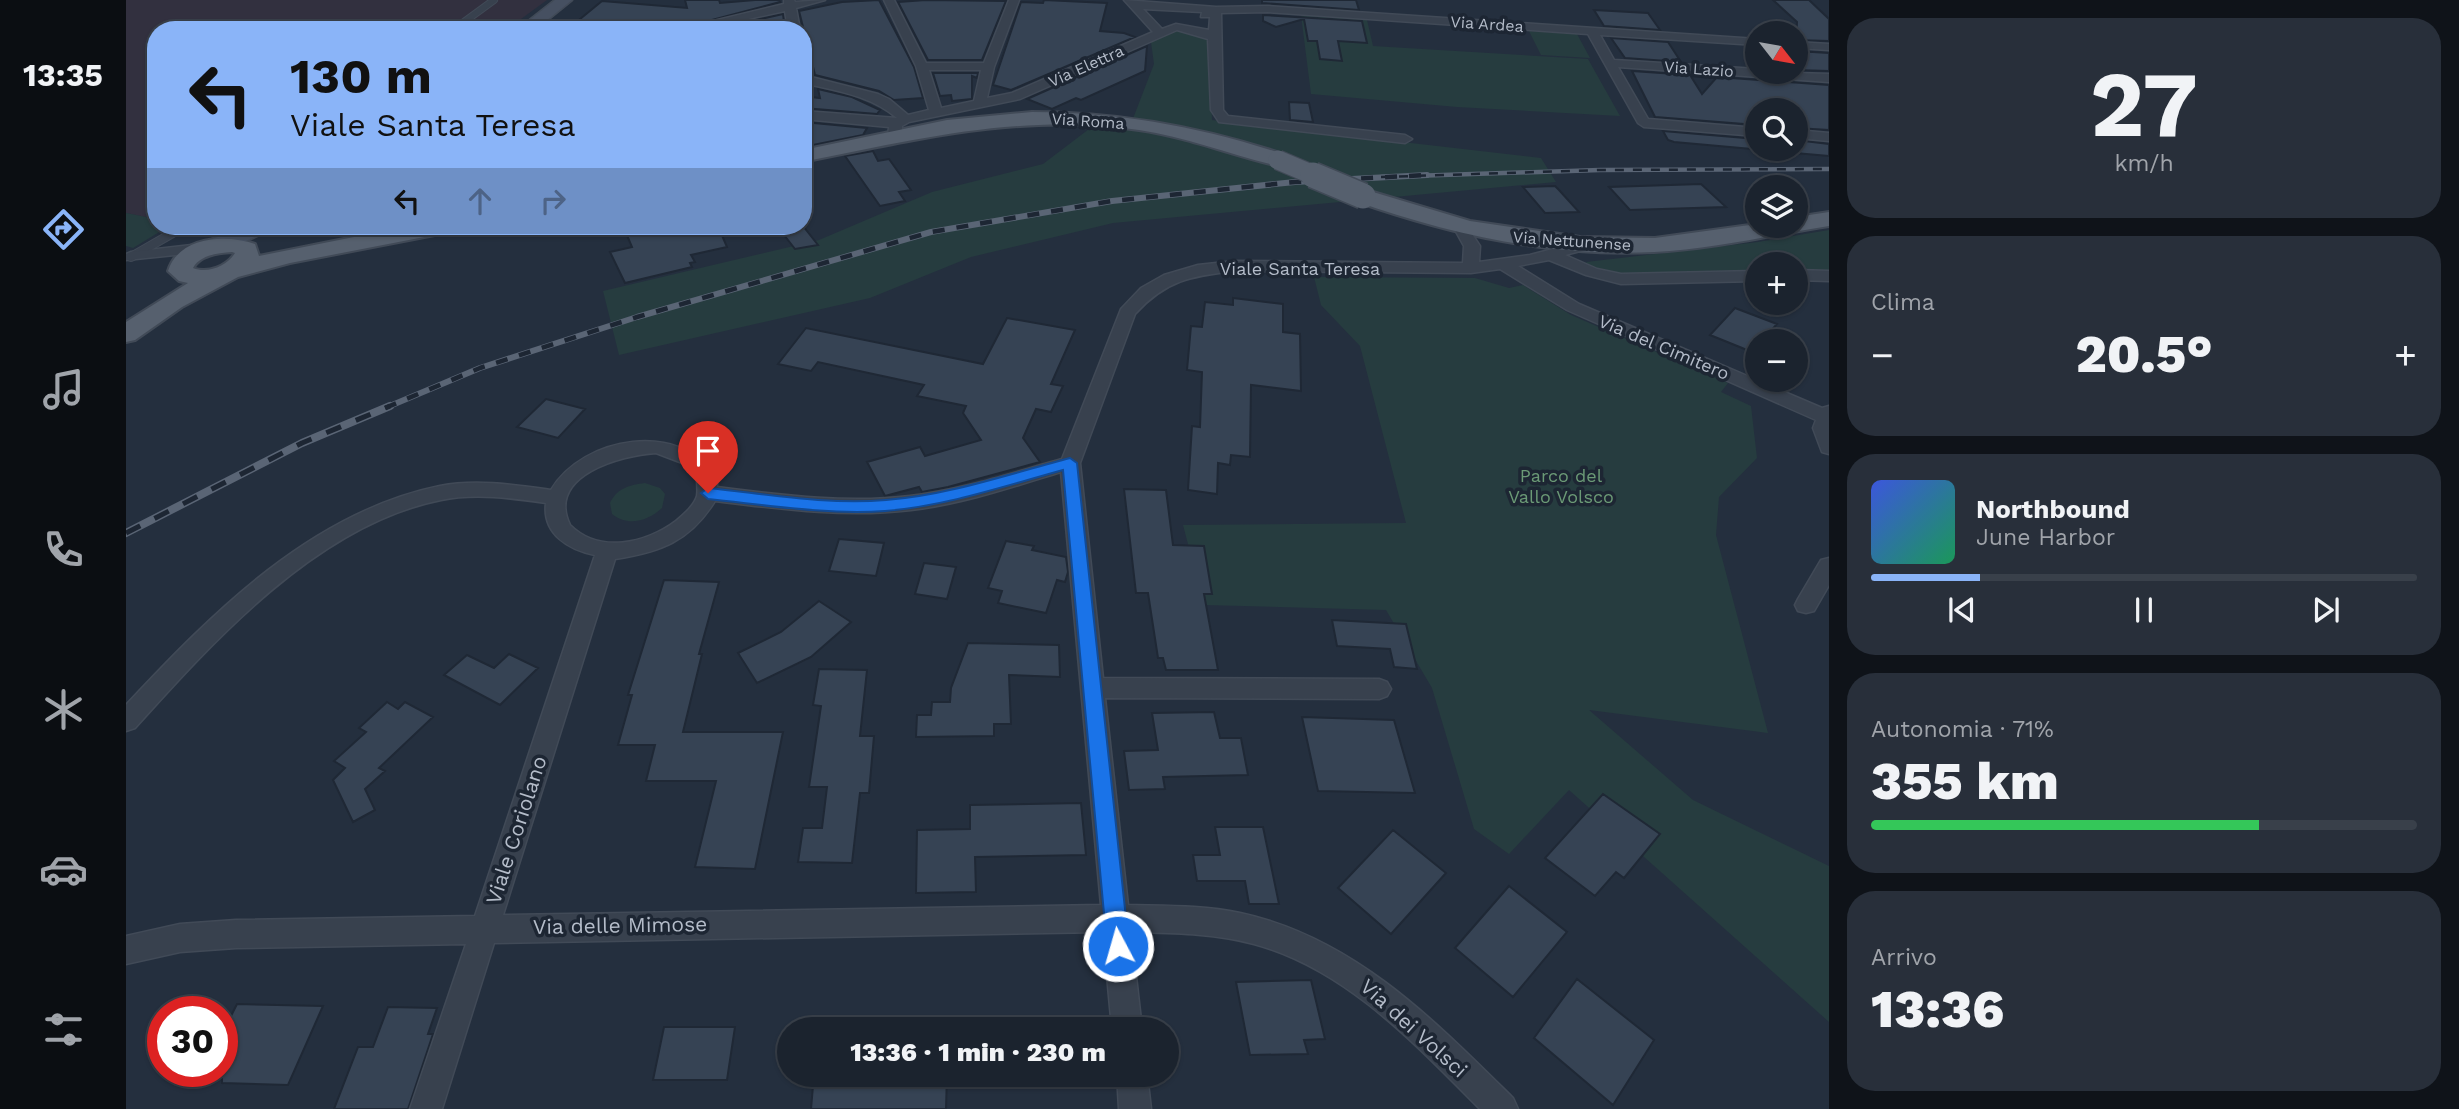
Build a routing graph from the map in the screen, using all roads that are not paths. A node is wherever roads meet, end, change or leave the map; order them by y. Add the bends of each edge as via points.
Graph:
1 (494, 0) edge
2 (565, 0) edge
3 (820, 0) edge
4 (889, 0) edge
5 (1014, 0) edge
6 (1131, 2) edge
7 (790, 3) edge
8 (1216, 10) junction
9 (465, 21) edge
10 (536, 21) edge
11 (717, 21) edge
12 (793, 21) edge
13 (1176, 27) junction
14 (1592, 31) junction
15 (1160, 33) junction
16 (1214, 37) junction
17 (1745, 41) edge
18 (1808, 46) edge
19 (1829, 47) edge
20 (1610, 63) junction
21 (922, 66) junction
22 (988, 67) junction
23 (1829, 78) edge
24 (812, 81) edge
25 (980, 103) junction
26 (935, 110) junction
27 (812, 116) edge
28 (899, 127) junction
29 (1745, 131) edge
30 (1808, 135) edge
31 (1829, 137) edge
32 (1405, 139) dead end
33 (812, 153) edge
34 (1363, 196) joint
35 (1829, 219) edge
36 (1808, 222) edge
37 (1461, 228) junction
38 (1745, 232) edge
39 (168, 235) edge
40 (242, 235) edge
41 (257, 235) edge
42 (397, 235) edge
43 (1587, 245) junction
44 (212, 247) junction
45 (247, 250) junction
46 (302, 253) junction
47 (1551, 255) junction
48 (128, 257) edge
49 (1505, 265) junction
50 (1471, 268) junction
51 (180, 270) junction
52 (228, 272) junction
53 (1808, 275) edge
54 (1745, 276) edge
55 (1829, 276) edge
56 (134, 328) edge
57 (1828, 415) edge
58 (1829, 448) edge
59 (1070, 463) junction
60 (708, 493) junction
61 (557, 498) junction
62 (607, 551) junction
63 (1829, 566) edge
64 (1806, 605) dead end
65 (1092, 688) junction
66 (1379, 689) dead end
67 (126, 721) edge
68 (1115, 918) junction
69 (484, 928) junction
70 (126, 950) edge
71 (1126, 1017) edge
72 (1133, 1087) edge
73 (426, 1109) edge
74 (1135, 1109) edge
75 (1502, 1109) edge

1 - 9 lane
2 - 10 main road
3 - 7 street
4 - 21 street
5 - 22 street
6 - 8 street, Via Ardea
6 - 15 street
7 - 11 street
7 - 12 street
8 - 13 street, Via Elettra
8 - 14 street, Via Ardea via 1276,9
8 - 16 street
13 - 15 street, Via Elettra
13 - 16 street
14 - 17 street, Via Ardea
14 - 20 street
15 - 25 street, Via Elettra via 1010,97
16 - 32 street via 1217,110 1224,119
18 - 19 street
20 - 23 street, Via Lazio
20 - 29 street via 1644,123
21 - 22 street
21 - 26 street
22 - 25 street
24 - 28 street via 879,99
25 - 26 street, Via Elettra
26 - 28 street, Via Elettra
27 - 28 street
28 - 33 main road, Via Roma
28 - 34 main road, Via Roma, bridge via 1074,118 1177,131 1278,160
30 - 31 street
34 - 37 main road, Via Nettunense
35 - 36 main road
37 - 43 main road, Via Nettunense
37 - 50 street via 1472,246
38 - 43 main road, Via Nettunense via 1658,244
39 - 48 lane
40 - 44 main road
41 - 45 main road
42 - 46 main road
43 - 47 street, Viale Santa Teresa
44 - 45 main road via 234,245
44 - 48 street
44 - 51 main road via 185,260
45 - 46 main road
45 - 52 main road via 243,263
46 - 52 main road
47 - 49 street, Viale Santa Teresa
47 - 54 street via 1620,279
48 - 51 street
49 - 50 street, Viale Santa Teresa
49 - 57 street, Via del Cimitero via 1573,307
50 - 59 street, Viale Santa Teresa via 1226,266 1161,282 1127,312
51 - 52 main road via 192,278
51 - 56 main road
52 - 56 main road
53 - 55 street
57 - 58 street via 1822,428
59 - 60 street via 940,498 884,505 812,505
59 - 65 street
60 - 61 street via 707,476 697,462 658,447 608,454 585,465
60 - 62 street via 701,511 662,541
61 - 62 street via 559,527 587,547
61 - 67 street via 455,491 420,497 367,519 303,556 260,590
62 - 69 street, Viale Coriolano
63 - 64 street
65 - 66 street
65 - 68 street
68 - 69 street, Via delle Mimose
68 - 71 street
68 - 75 street, Via dei Volsci via 1239,927 1316,953 1396,1006
69 - 70 street, Via delle Mimose via 236,934 180,938
69 - 73 street, Viale Coriolano
72 - 74 street

